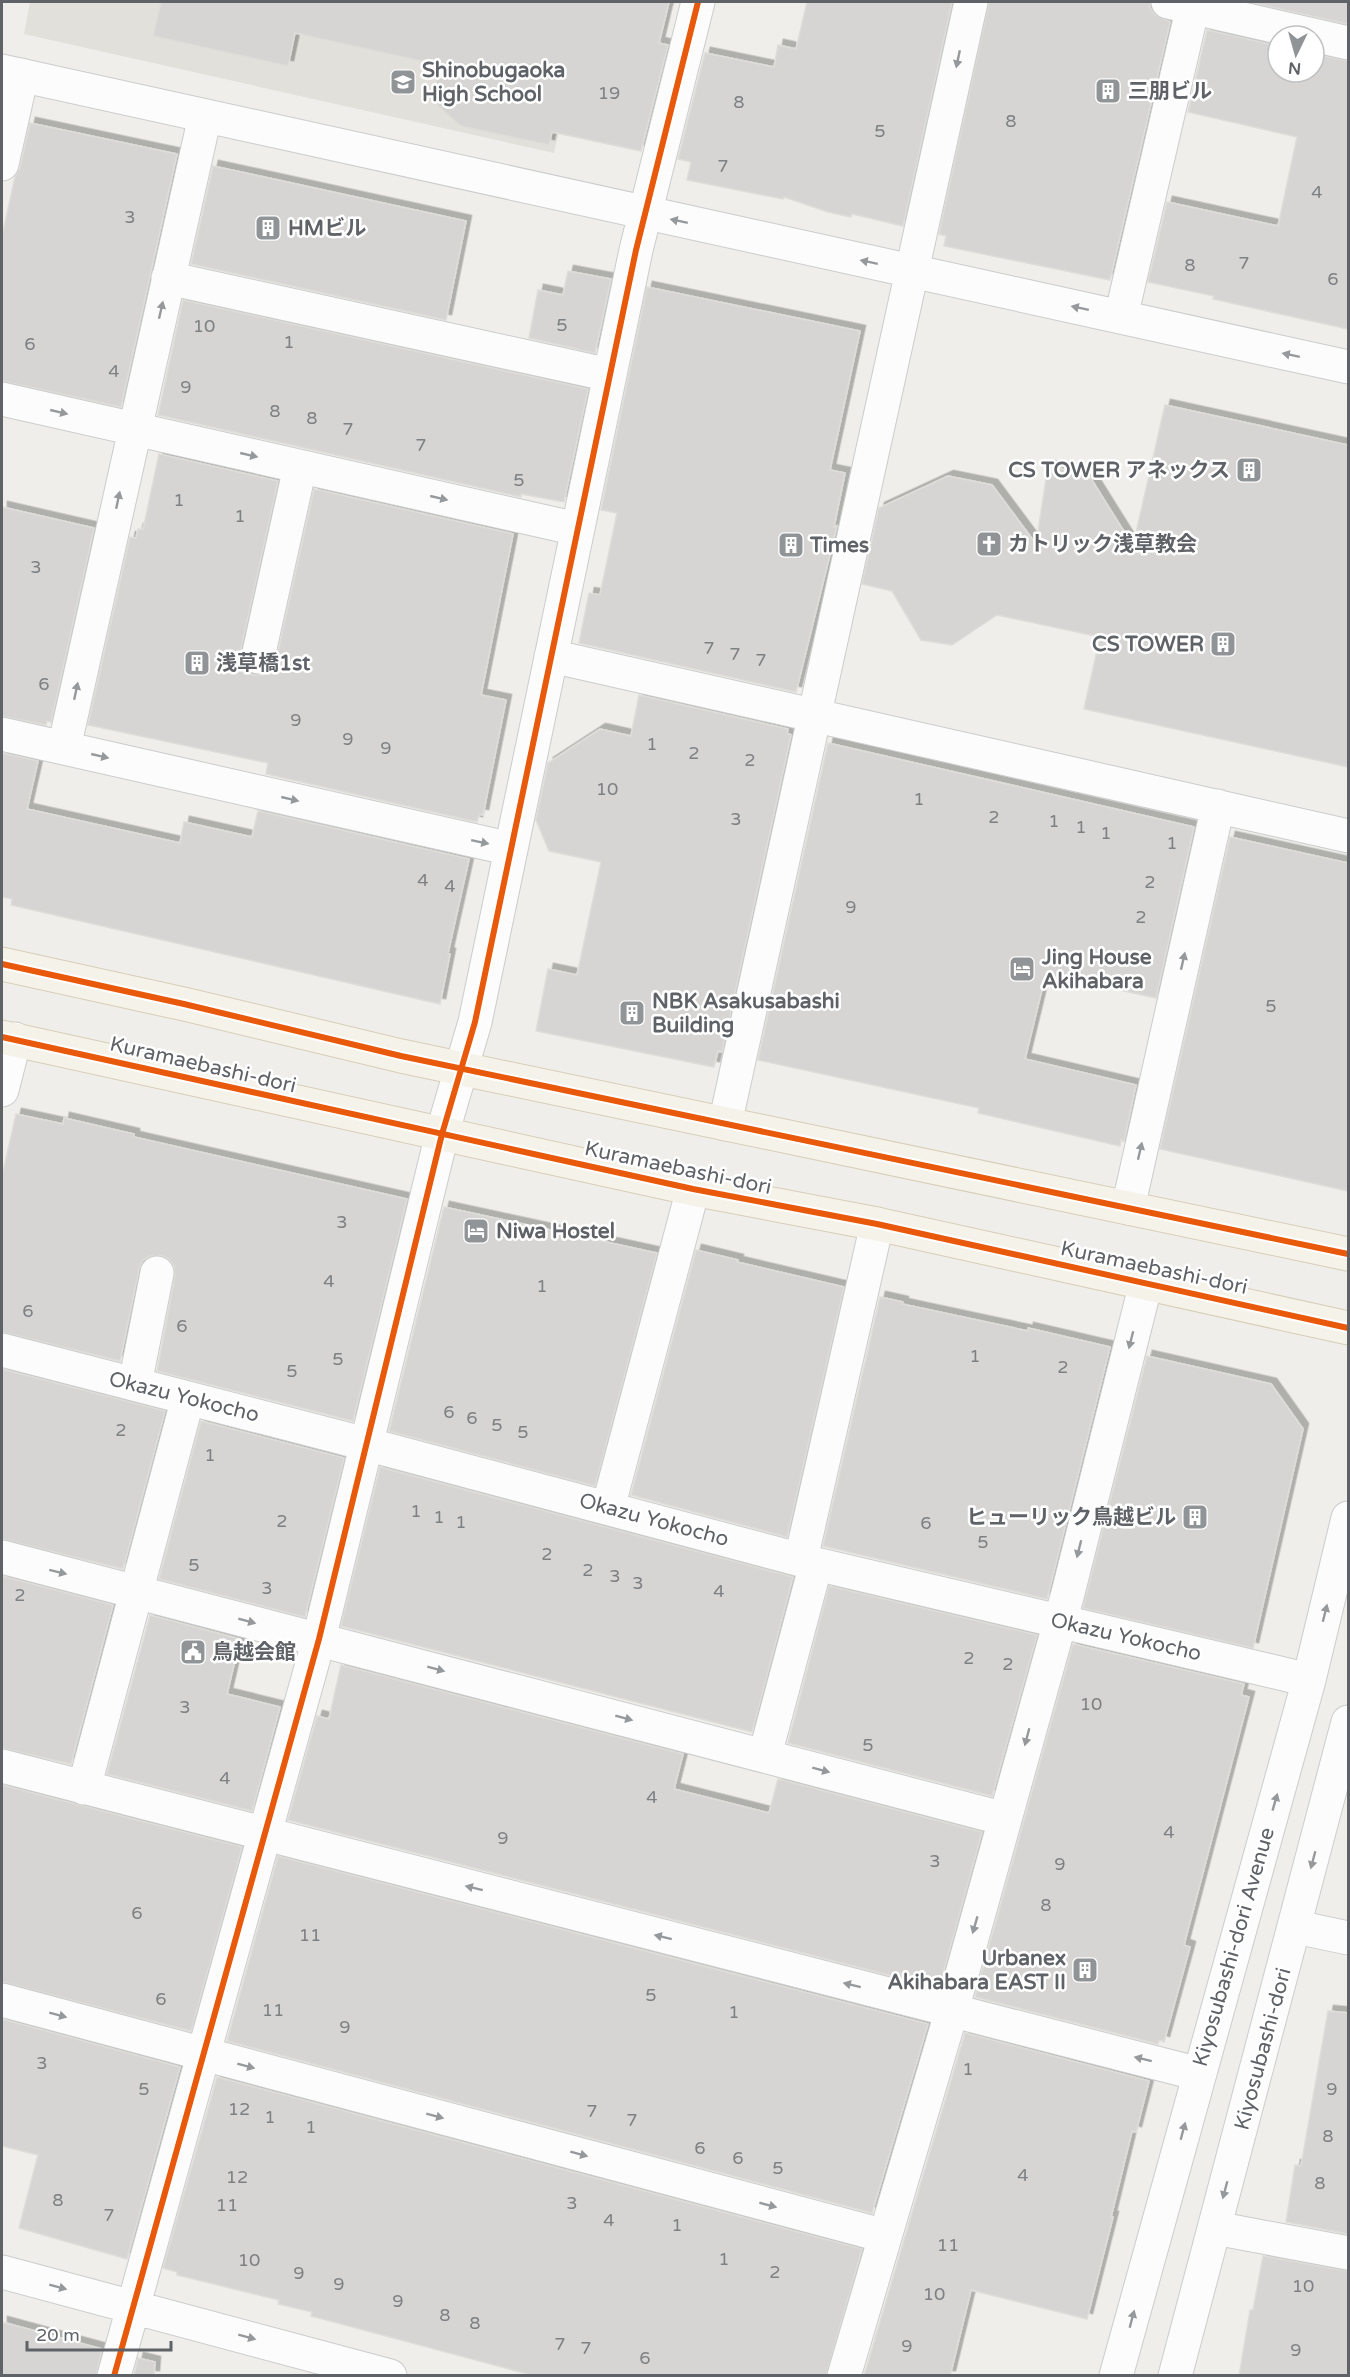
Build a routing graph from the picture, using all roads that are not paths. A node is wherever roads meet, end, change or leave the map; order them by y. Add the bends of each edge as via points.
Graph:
1 (698, 2) edge
2 (970, 2) edge
3 (1185, 3) edge
4 (1348, 43) edge
5 (12, 73) edge
6 (204, 116) junction
7 (2, 164) edge
8 (644, 213) junction
9 (913, 272) junction
10 (168, 278) junction
11 (1121, 317) junction
12 (1348, 367) edge
13 (610, 375) junction
14 (2, 399) edge
15 (134, 429) junction
16 (300, 467) junction
17 (578, 530) junction
18 (551, 656) junction
19 (258, 657) dead end
20 (815, 716) junction
21 (2, 734) edge
22 (64, 748) junction
23 (1218, 806) junction
24 (1348, 836) edge
25 (511, 849) junction
26 (2, 964) edge
27 (8, 1038) edge
28 (462, 1069) junction
29 (2, 1090) edge
30 (725, 1124) junction
31 (442, 1134) junction
32 (693, 1189) junction
33 (1128, 1208) junction
34 (877, 1224) junction
35 (1348, 1254) edge
36 (158, 1273) dead end
37 (1146, 1283) junction
38 (1348, 1328) edge
39 (2, 1350) edge
40 (135, 1384) junction
41 (188, 1398) junction
42 (366, 1444) junction
43 (608, 1508) junction
44 (1348, 1518) edge
45 (2, 1557) edge
46 (808, 1562) junction
47 (135, 1592) junction
48 (1059, 1621) junction
49 (319, 1639) junction
50 (1309, 1680) junction
51 (1348, 1722) edge
52 (765, 1755) junction
53 (2, 1766) edge
54 (84, 1788) junction
55 (1005, 1819) junction
56 (265, 1834) junction
57 (1296, 1927) junction
58 (1348, 1938) edge
59 (2, 2000) edge
60 (952, 2010) junction
61 (203, 2054) junction
62 (1199, 2073) junction
63 (1215, 2228) junction
64 (885, 2236) junction
65 (1348, 2253) edge
66 (2, 2272) edge
67 (132, 2307) junction
68 (114, 2376) edge
69 (390, 2376) edge
70 (844, 2376) edge
71 (1116, 2376) edge
72 (1175, 2376) edge

1 - 8 street
2 -> 9 street
3 - 4 street
3 - 11 street
5 - 6 street
5 - 7 street
6 - 8 street
6 - 10 street
9 -> 8 street
8 - 13 street
11 -> 9 street
9 - 20 street
10 - 13 street
15 -> 10 street
12 -> 11 street
13 - 17 street
14 -> 15 street
15 -> 16 street
22 -> 15 street
16 -> 17 street
16 - 19 street
17 - 18 street
18 - 20 street
18 - 25 street
20 - 23 street
20 - 30 street
21 - 22 street
22 -> 25 street
23 - 24 street
33 -> 23 street
25 - 28 street
26 - 28 main road
27 - 29 street
27 - 31 main road, Kuramaebashi-dori
28 - 30 main road
28 - 31 street
30 - 33 main road
31 - 32 main road, Kuramaebashi-dori
31 - 42 street
32 - 34 main road, Kuramaebashi-dori
32 - 43 street
33 - 35 main road
34 - 37 main road, Kuramaebashi-dori
34 - 46 street
36 - 40 street
37 - 38 main road, Kuramaebashi-dori
37 -> 48 street
39 - 40 street, Okazu Yokocho
40 - 41 street, Okazu Yokocho
41 - 42 street, Okazu Yokocho
41 - 47 street
42 - 43 street, Okazu Yokocho
42 - 49 street
43 - 46 street, Okazu Yokocho
50 -> 44 street, Kiyosubashi-dori Avenue
45 -> 47 street
46 - 48 street, Okazu Yokocho
46 - 52 street
47 -> 49 street
47 - 54 street
48 - 50 street, Okazu Yokocho
48 -> 55 street
49 -> 52 street
49 - 56 street
62 -> 50 street, Kiyosubashi-dori Avenue
51 -> 57 street, Kiyosubashi-dori
52 -> 55 street
53 - 54 street
54 - 56 street
55 -> 60 street
60 -> 56 street
56 - 61 street
57 - 58 street
57 -> 63 street, Kiyosubashi-dori
59 -> 61 street
62 -> 60 street
60 - 64 street
61 -> 64 street
61 - 67 street
71 -> 62 street, Kiyosubashi-dori Avenue
63 - 65 street
63 - 72 street, Kiyosubashi-dori
64 - 70 street
66 -> 67 street
67 - 68 street
67 -> 69 street

